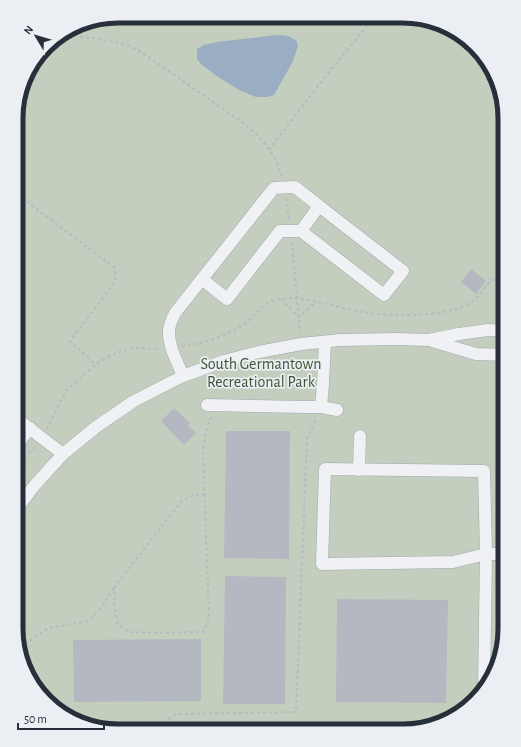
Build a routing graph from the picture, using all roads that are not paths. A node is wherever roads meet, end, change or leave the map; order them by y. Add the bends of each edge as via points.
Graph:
1 (319, 206) junction
2 (296, 231) junction
3 (202, 279) junction
4 (498, 331) edge
5 (429, 340) junction
6 (325, 342) junction
7 (498, 355) edge
8 (183, 376) junction
9 (211, 406) road end
10 (321, 407) junction
11 (337, 410) dead end
12 (23, 423) edge
13 (30, 428) junction
14 (360, 436) dead end
15 (23, 437) edge
16 (63, 454) junction
17 (360, 470) junction
18 (23, 501) edge
19 (486, 554) junction
20 (498, 554) edge
21 (484, 678) edge

1 - 2 street
1 - 2 street via 403,271 384,296
1 - 3 street via 295,187 274,188
2 - 3 street via 280,231 227,299
3 - 8 street via 170,323 169,342
4 - 5 street
5 - 6 street
5 - 7 street via 476,354
6 - 8 street via 259,352
6 - 10 street
8 - 16 street via 134,401
9 - 10 street
10 - 11 street
12 - 13 street
13 - 15 street
13 - 16 street
14 - 17 street
16 - 18 street
17 - 19 street via 484,471
17 - 19 street via 325,469 322,564 453,562
19 - 20 street
19 - 21 street

